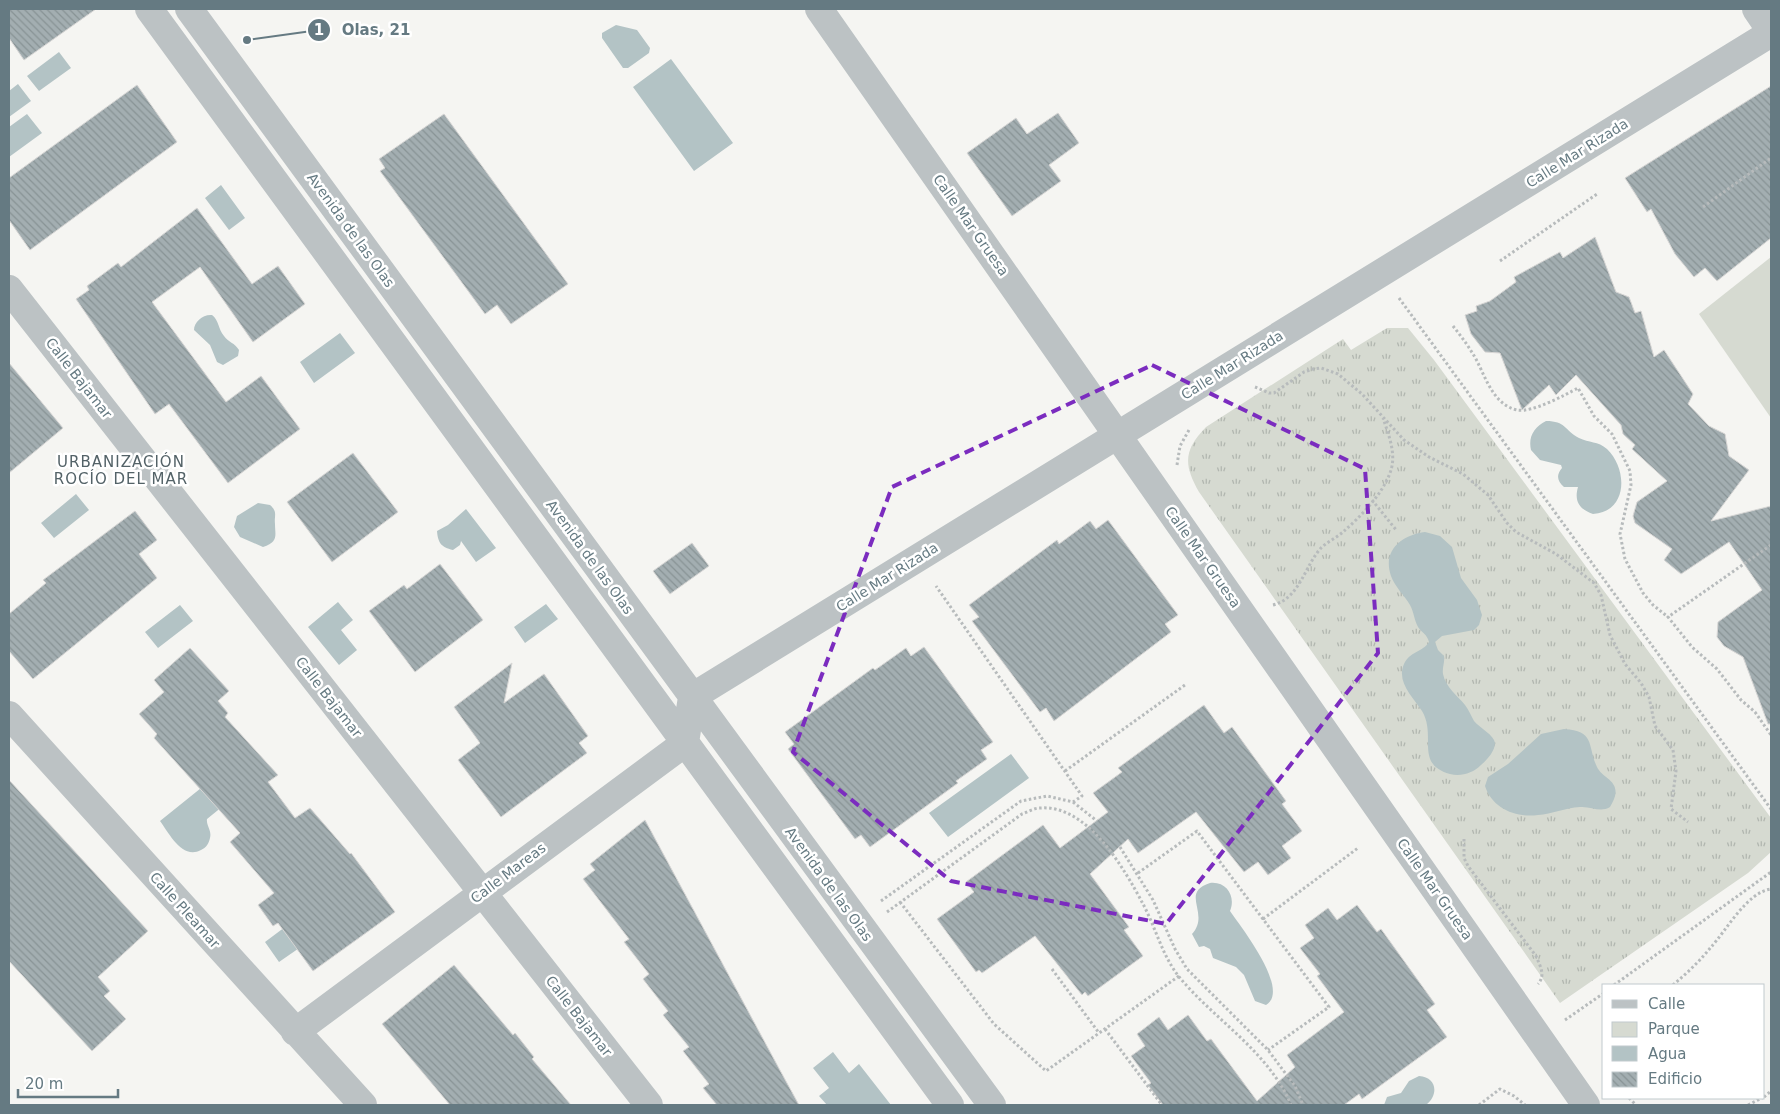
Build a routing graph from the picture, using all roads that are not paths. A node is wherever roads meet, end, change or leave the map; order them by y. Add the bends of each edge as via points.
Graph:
1 (149, 9) edge
2 (189, 9) edge
3 (819, 9) edge
4 (1756, 9) edge
5 (1771, 32) edge
6 (9, 288) edge
7 (1119, 435) junction
8 (692, 697) junction
9 (9, 715) edge
10 (685, 743) junction
11 (482, 893) junction
12 (295, 1032) junction
13 (363, 1105) edge
14 (649, 1105) edge
15 (950, 1105) edge
16 (992, 1105) edge
17 (1586, 1105) edge

1 - 10 street
2 - 8 street, Avenida de las Olas
3 - 7 street, Calle Mar Gruesa
4 - 5 street
5 - 7 street, Calle Mar Rizada
6 - 11 street, Calle Bajamar
7 - 8 street, Calle Mar Rizada
7 - 17 street, Calle Mar Gruesa
8 - 10 street
8 - 16 street, Avenida de las Olas
9 - 12 street, Calle Pleamar
10 - 11 street, Calle Mareas
10 - 15 street
11 - 12 street, Calle Mareas
11 - 14 street, Calle Bajamar
12 - 13 street, Calle Pleamar

